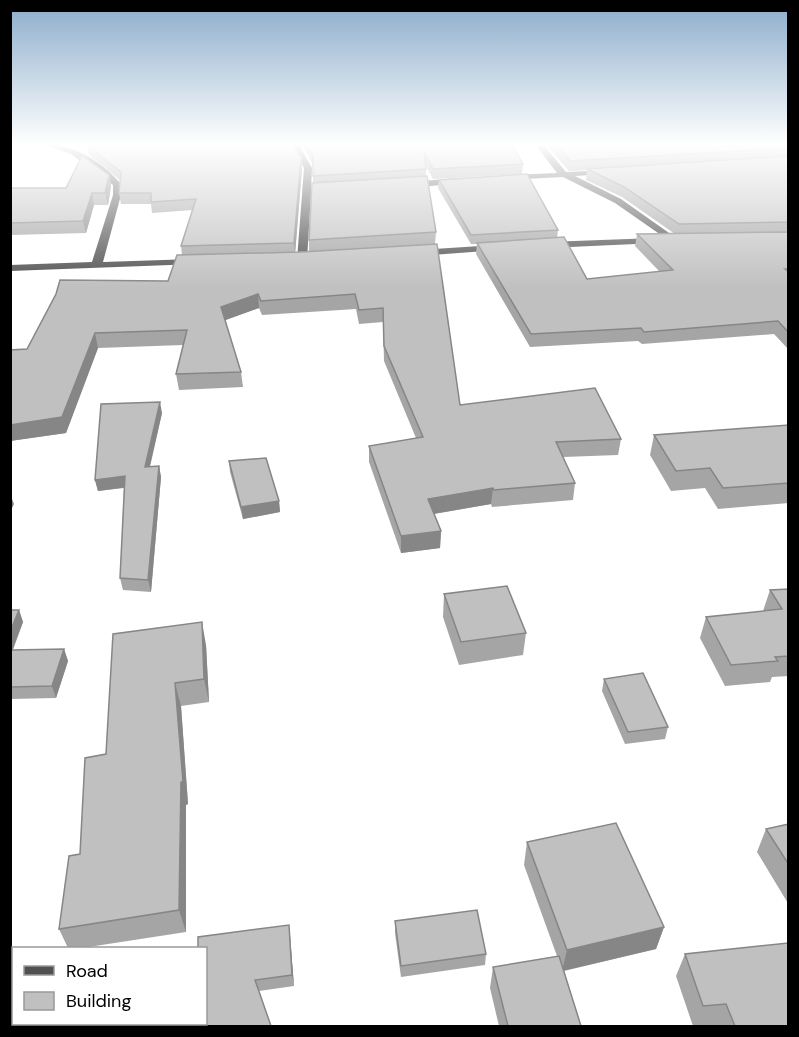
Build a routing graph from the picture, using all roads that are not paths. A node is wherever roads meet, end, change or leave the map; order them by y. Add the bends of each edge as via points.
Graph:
1 (117, 191) edge
2 (312, 191) edge
3 (598, 191) edge
4 (305, 192) joint
5 (674, 240) junction
6 (685, 240) edge
7 (534, 246) edge
8 (510, 247) edge
9 (406, 253) edge
10 (314, 259) edge
11 (291, 260) edge
12 (302, 260) junction
13 (200, 262) edge
14 (97, 264) junction
15 (10, 268) edge

1 - 14 street
2 - 4 street
3 - 5 street
4 - 12 street
5 - 6 street
5 - 7 street
8 - 9 street
10 - 12 street
11 - 12 street
13 - 14 street
14 - 15 street

